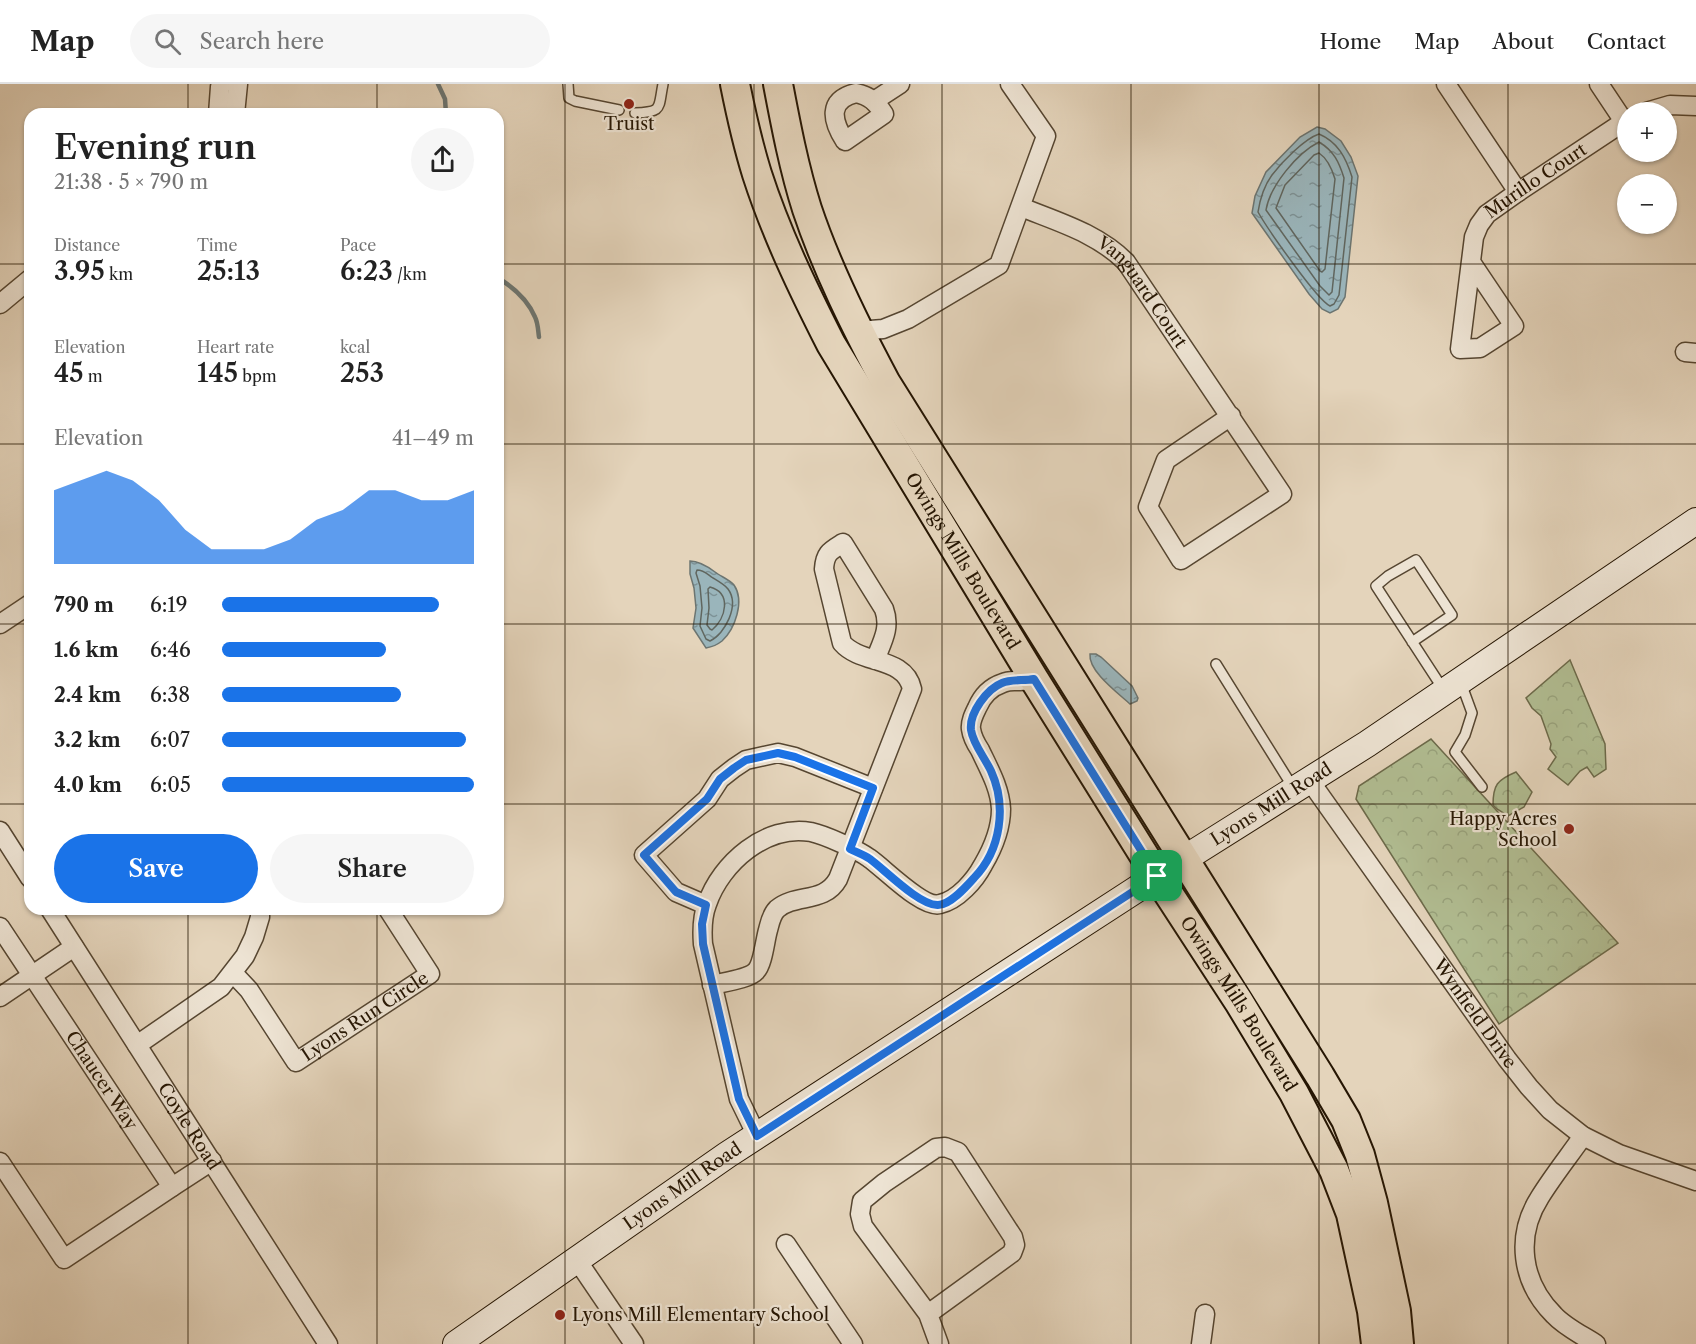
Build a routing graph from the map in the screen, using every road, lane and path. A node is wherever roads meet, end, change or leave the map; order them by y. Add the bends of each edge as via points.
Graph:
1 (222, 84) edge
2 (238, 84) edge
3 (568, 84) edge
4 (663, 84) edge
5 (735, 84) edge
6 (778, 84) edge
7 (900, 84) edge
8 (1010, 84) edge
9 (1446, 84) edge
10 (1599, 84) edge
11 (874, 101) dead end
12 (1677, 105) edge
13 (1696, 106) edge
14 (219, 108) edge
15 (236, 108) edge
16 (1617, 108) edge
17 (619, 110) dead end
18 (635, 113) dead end
19 (1617, 124) edge
20 (1518, 192) junction
21 (1020, 207) junction
22 (1471, 262) junction
23 (24, 284) edge
24 (0, 304) edge
25 (858, 331) junction
26 (1231, 416) junction
27 (1696, 521) edge
28 (24, 607) edge
29 (2, 617) edge
30 (1412, 642) junction
31 (875, 660) junction
32 (1216, 664) dead end
33 (1034, 679) junction
34 (1452, 686) junction
35 (1303, 786) junction
36 (1482, 787) dead end
37 (873, 788) junction
38 (0, 831) edge
39 (850, 849) junction
40 (1184, 859) junction
41 (24, 869) edge
42 (1157, 876) junction
43 (706, 905) junction
44 (54, 915) edge
45 (260, 915) edge
46 (392, 915) edge
47 (0, 927) edge
48 (74, 947) junction
49 (233, 973) junction
50 (32, 975) junction
51 (712, 985) junction
52 (0, 997) edge
53 (137, 1045) junction
54 (757, 1136) junction
55 (1583, 1136) junction
56 (212, 1161) junction
57 (0, 1162) edge
58 (1696, 1180) edge
59 (172, 1187) junction
60 (786, 1244) dead end
61 (577, 1260) junction
62 (928, 1314) junction
63 (1205, 1314) dead end
64 (328, 1344) edge
65 (456, 1344) edge
66 (634, 1344) edge
67 (853, 1344) edge
68 (939, 1344) edge
69 (1201, 1344) edge
70 (1376, 1344) edge
71 (1399, 1344) edge
72 (1596, 1344) edge

1 - 14 street
2 - 15 street
3 - 17 lane via 569,98
4 - 18 lane via 658,108
5 - 33 main road, Owings Mills Boulevard via 756,172 816,315
6 - 25 main road, Owings Mills Boulevard via 807,210
7 - 11 street
8 - 21 street via 1046,136
9 - 20 street
10 - 16 street
12 - 13 street
19 - 20 street, Murillo Court
20 - 22 street, Murillo Court via 1487,214 1479,225
21 - 25 street via 999,265 908,319 883,329
21 - 26 street, Vanguard Court via 1079,230 1114,250 1136,276
22 - 22 street, Murillo Court via 1463,327 1460,349 1480,348 1514,326
23 - 24 street
25 - 40 main road, Owings Mills Boulevard via 886,383
26 - 26 street, Vanguard Court via 1282,494 1181,560 1148,507 1166,460
27 - 34 main road, Lyons Mill Road
28 - 29 street
30 - 30 lane via 1376,586 1416,560 1452,615
30 - 34 lane
31 - 31 street via 847,648 840,636 824,570 825,558 843,543 888,618
31 - 37 street via 906,674 912,689
32 - 35 lane
33 - 39 street via 1005,681 996,686 987,693 972,720 973,736 998,789 1001,809 990,854 962,891 938,905 928,903 868,857
33 - 42 main road, Owings Mills Boulevard
34 - 35 main road, Lyons Mill Road
34 - 36 lane via 1472,713 1455,752
35 - 40 main road, Lyons Mill Road
35 - 55 street, Wynfield Drive via 1529,1088
37 - 39 street
37 - 43 street via 778,753 746,760 734,768 720,779 707,799 644,855 676,892
38 - 41 street
39 - 43 street via 811,832 776,835 753,846 732,864 715,885
39 - 51 street via 833,888 773,913 756,971
40 - 42 main road, Lyons Mill Road
40 - 71 main road, Owings Mills Boulevard via 1346,1120 1373,1203 1396,1311
42 - 54 main road, Lyons Mill Road
42 - 70 main road, Owings Mills Boulevard via 1294,1093 1334,1170 1351,1214
43 - 51 street via 703,944
44 - 48 street, Coyle Road
45 - 49 street via 246,956
46 - 49 street, Lyons Run Circle via 430,974 296,1062 249,990
47 - 50 street, Chaucer Way
48 - 50 street
48 - 53 street, Coyle Road
49 - 53 street via 221,987
50 - 52 street
50 - 59 street, Chaucer Way
51 - 54 street via 739,1099
53 - 56 street, Coyle Road
54 - 61 main road, Lyons Mill Road
55 - 58 street, Wynfield Drive via 1619,1154
55 - 72 street via 1539,1198 1524,1240 1525,1262 1542,1302 1556,1317
56 - 59 street
56 - 64 street, Coyle Road
57 - 59 street via 64,1259
60 - 67 street
61 - 65 main road, Lyons Mill Road
61 - 66 street
62 - 62 street via 863,1226 860,1214 862,1202 884,1183 936,1148 945,1147 958,1152 1015,1245 1012,1253
62 - 68 street
63 - 69 street

